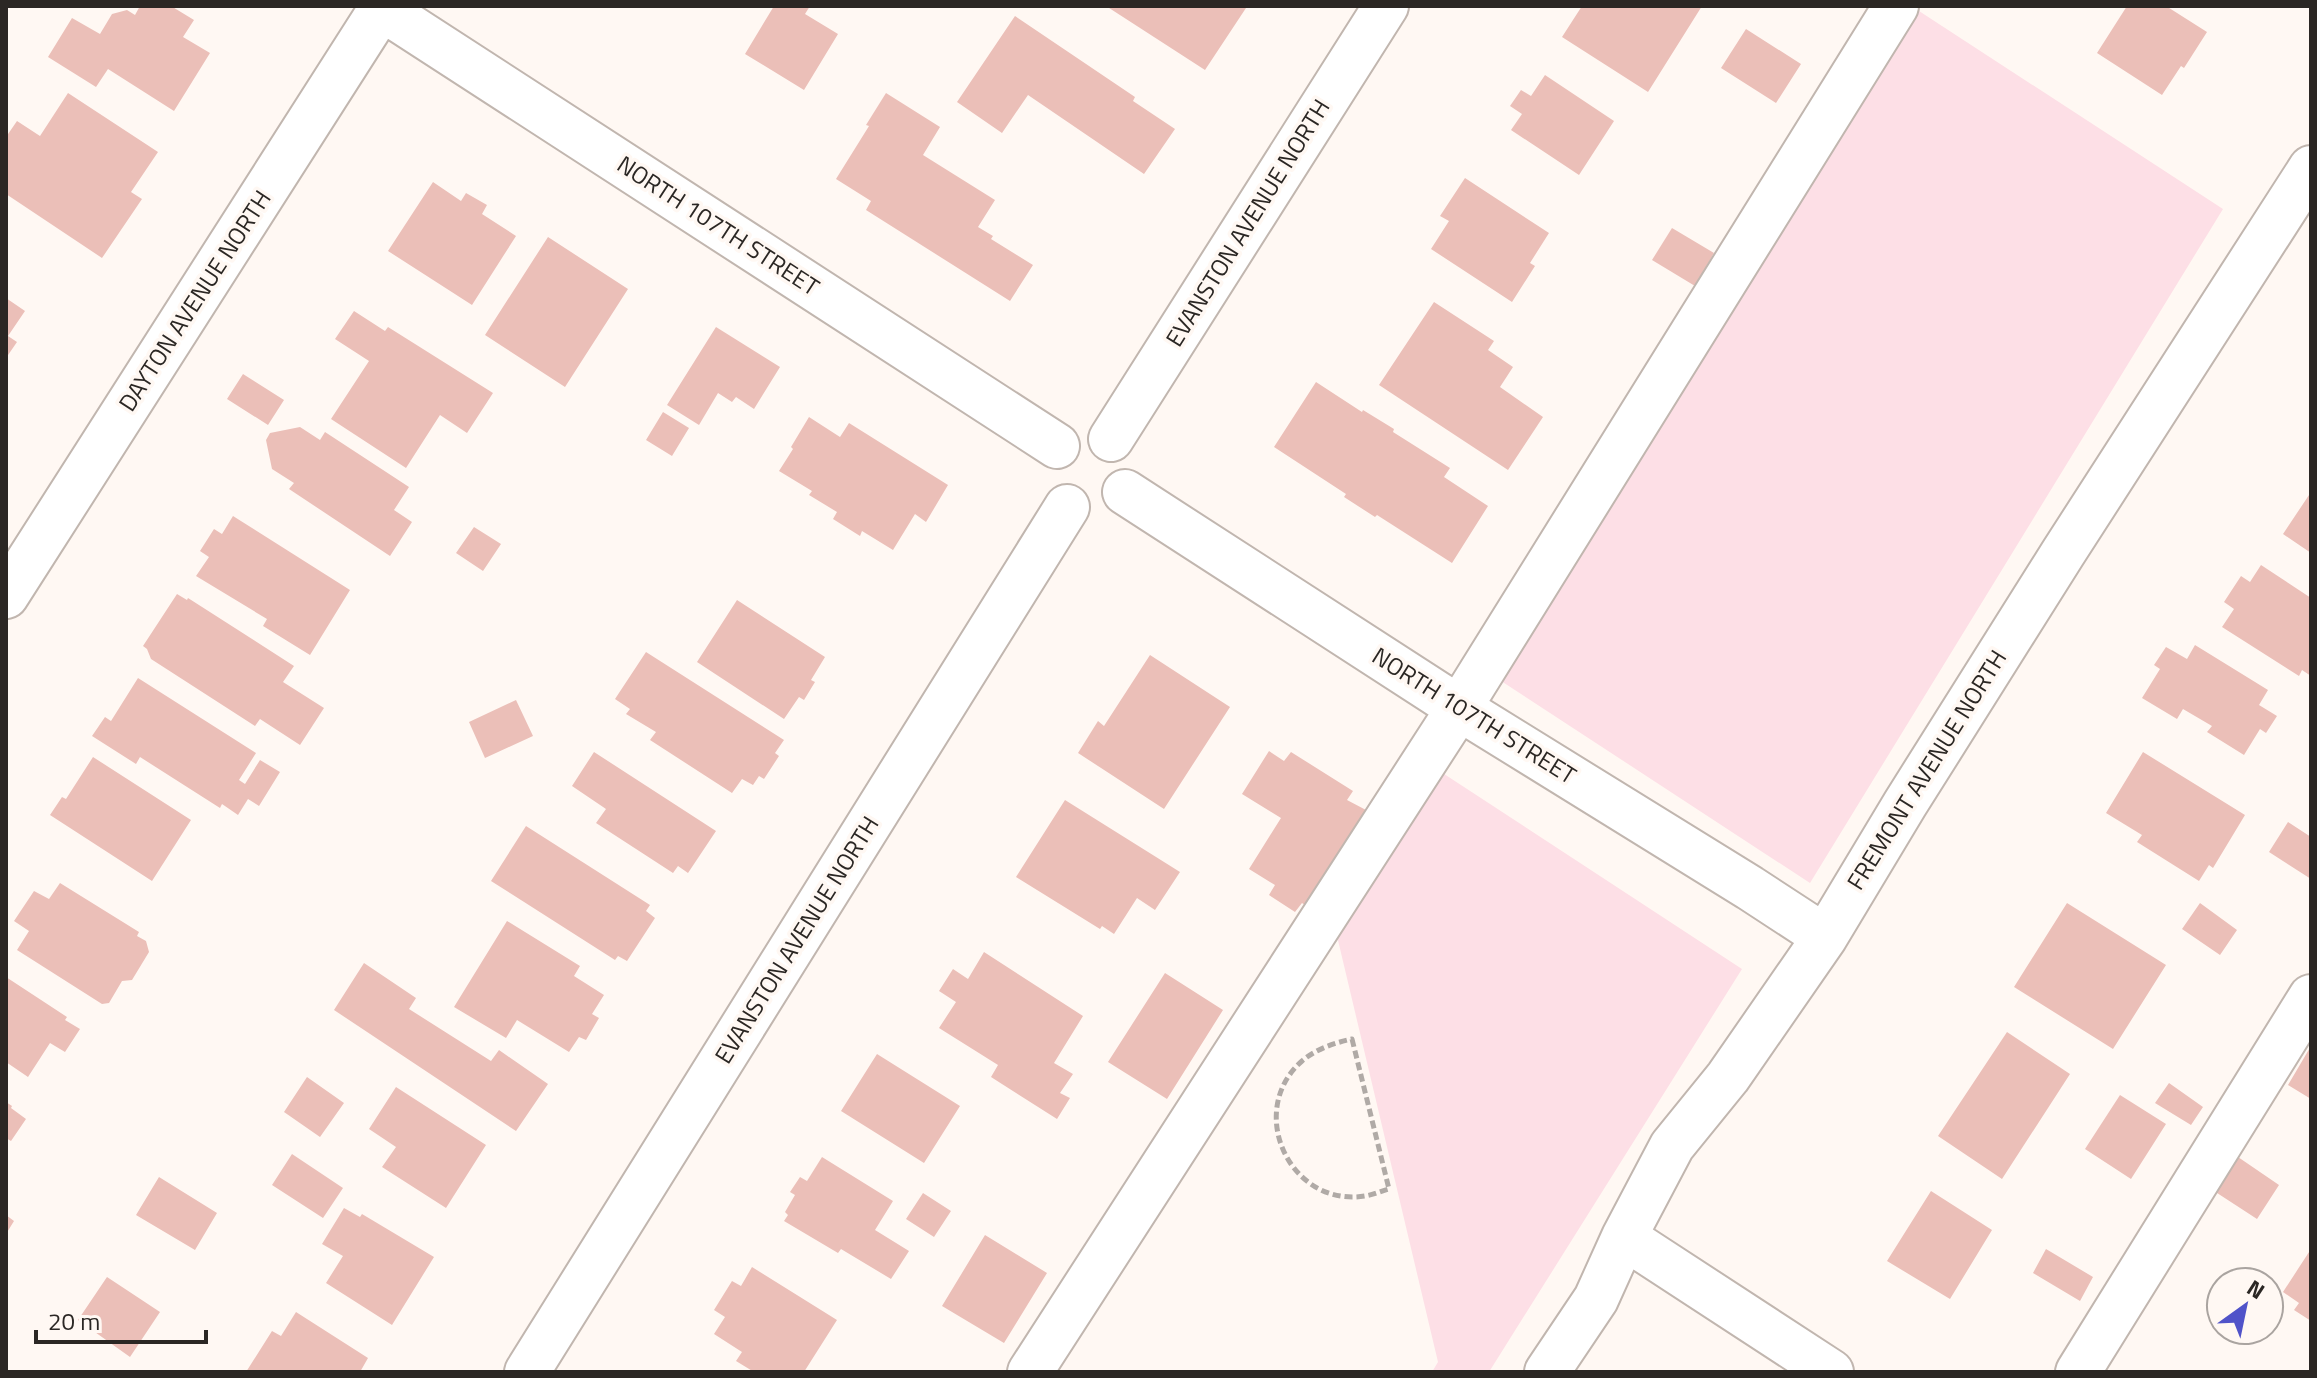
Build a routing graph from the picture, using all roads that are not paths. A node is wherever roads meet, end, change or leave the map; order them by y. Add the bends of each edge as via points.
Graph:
1 (1386, 6) edge
2 (1896, 6) edge
3 (381, 7) edge
4 (2311, 168) edge
5 (1111, 439) junction
6 (1057, 446) junction
7 (1125, 492) junction
8 (1067, 507) junction
9 (6, 596) edge
10 (1459, 708) junction
11 (1825, 937) junction
12 (2311, 997) edge
13 (1624, 1237) junction
14 (527, 1372) edge
15 (1030, 1372) edge
16 (1547, 1372) edge
17 (1831, 1372) edge
18 (2078, 1372) edge

1 - 5 street, EVANSTON AVENUE NORTH
2 - 10 street
3 - 6 street, NORTH 107TH STREET
3 - 9 street, DAYTON AVENUE NORTH
4 - 11 street, FREMONT AVENUE NORTH via 2054,566
5 - 6 street via 1081,432
5 - 7 street via 1129,467
6 - 8 street via 1047,472 1056,498
7 - 8 street via 1118,502 1094,514
7 - 10 street, NORTH 107TH STREET
8 - 14 street, EVANSTON AVENUE NORTH
10 - 11 street, NORTH 107TH STREET
10 - 15 street
11 - 13 street, FREMONT AVENUE NORTH via 1728,1077 1672,1146
12 - 18 street
13 - 16 street, FREMONT AVENUE NORTH via 1596,1299
13 - 17 street

